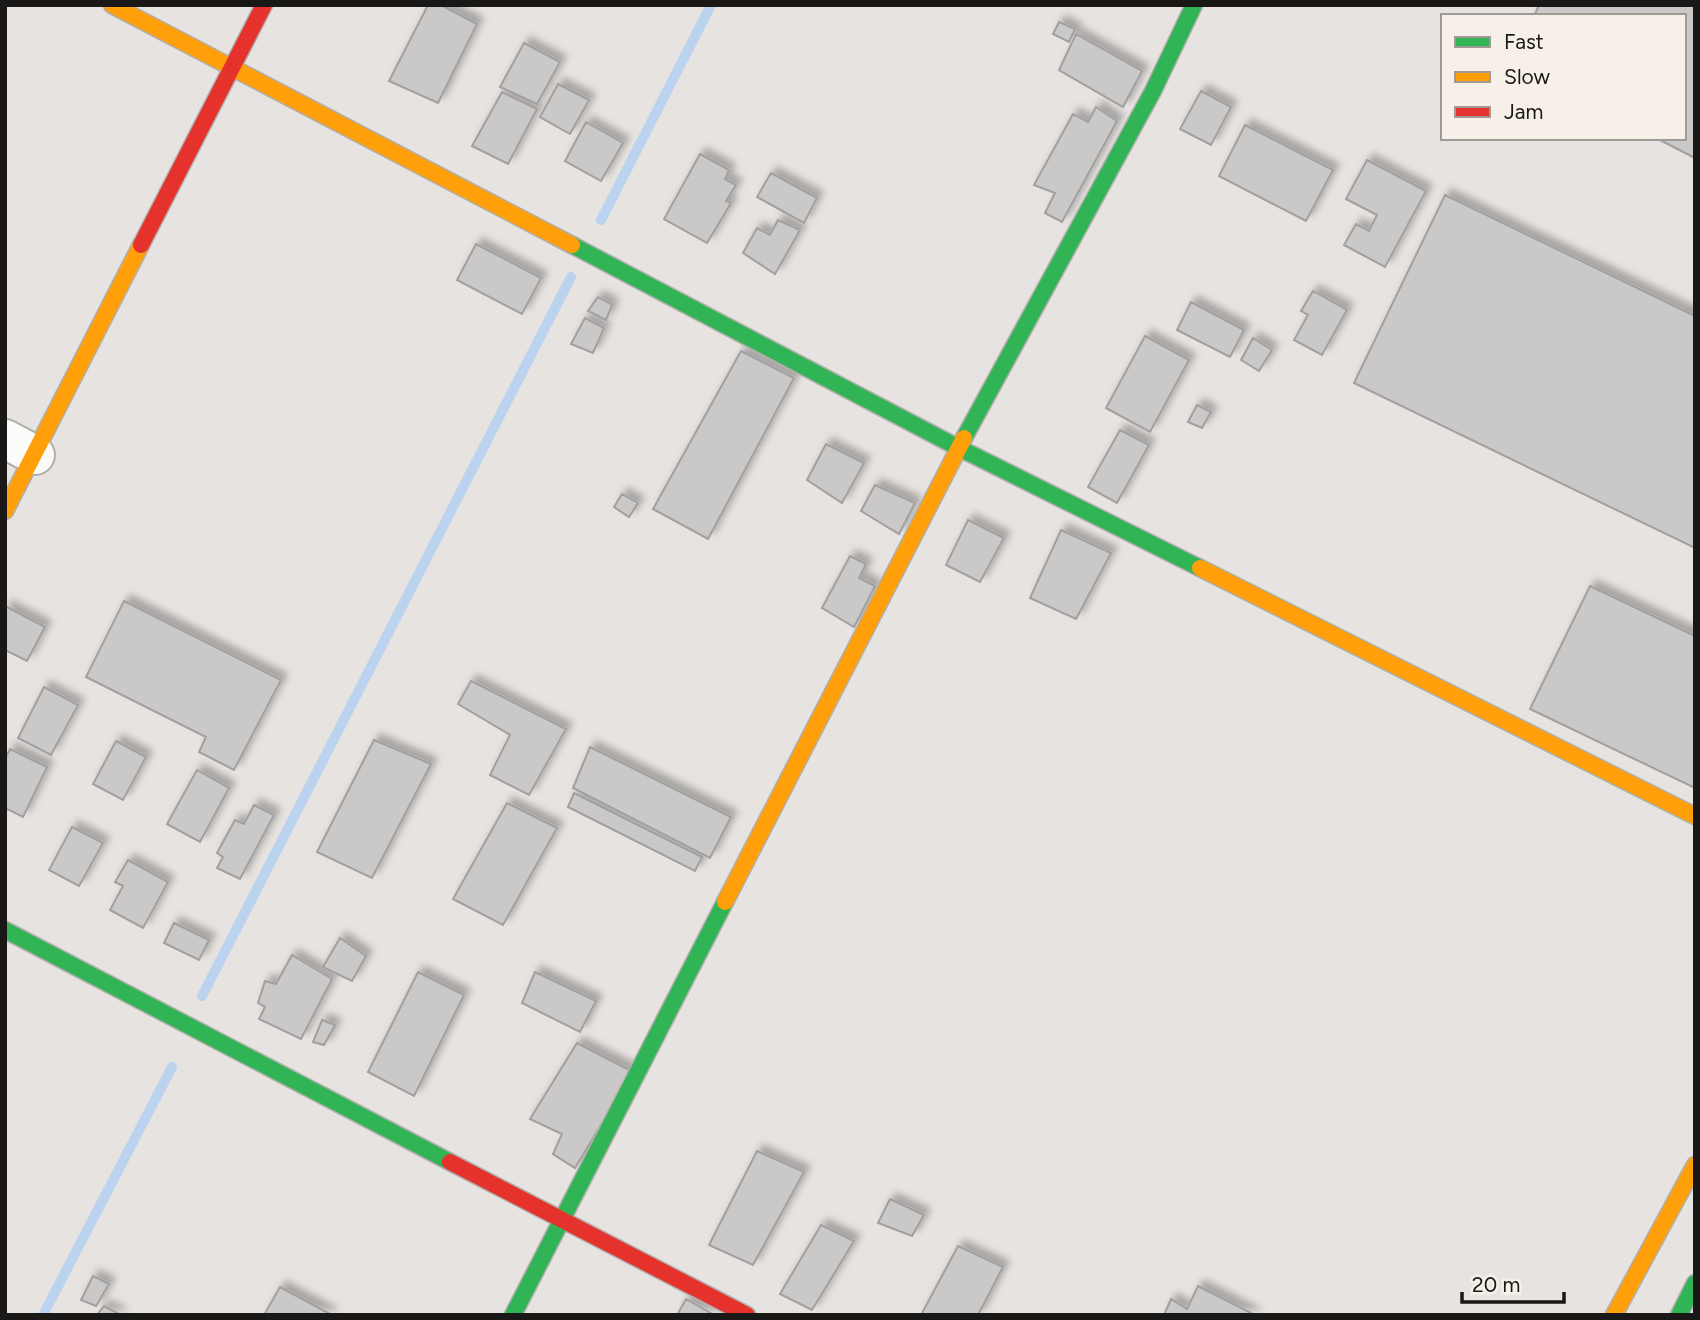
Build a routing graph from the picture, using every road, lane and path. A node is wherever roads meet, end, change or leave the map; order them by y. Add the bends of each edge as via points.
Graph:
1 (112, 5) edge
2 (264, 5) edge
3 (1194, 5) edge
4 (233, 67) junction
5 (20, 447) edge
6 (959, 448) junction
7 (5, 511) edge
8 (1695, 816) edge
9 (5, 930) edge
10 (1695, 1165) edge
11 (562, 1220) junction
12 (1695, 1283) edge
13 (513, 1315) edge
14 (747, 1315) edge
15 (1614, 1315) edge
16 (1679, 1315) edge

1 - 4 street
2 - 4 street
3 - 6 street via 1153,90
4 - 5 street
4 - 6 street
5 - 7 street
6 - 8 street
6 - 11 street
9 - 11 street
10 - 15 street
11 - 13 street
11 - 14 street
12 - 16 street

